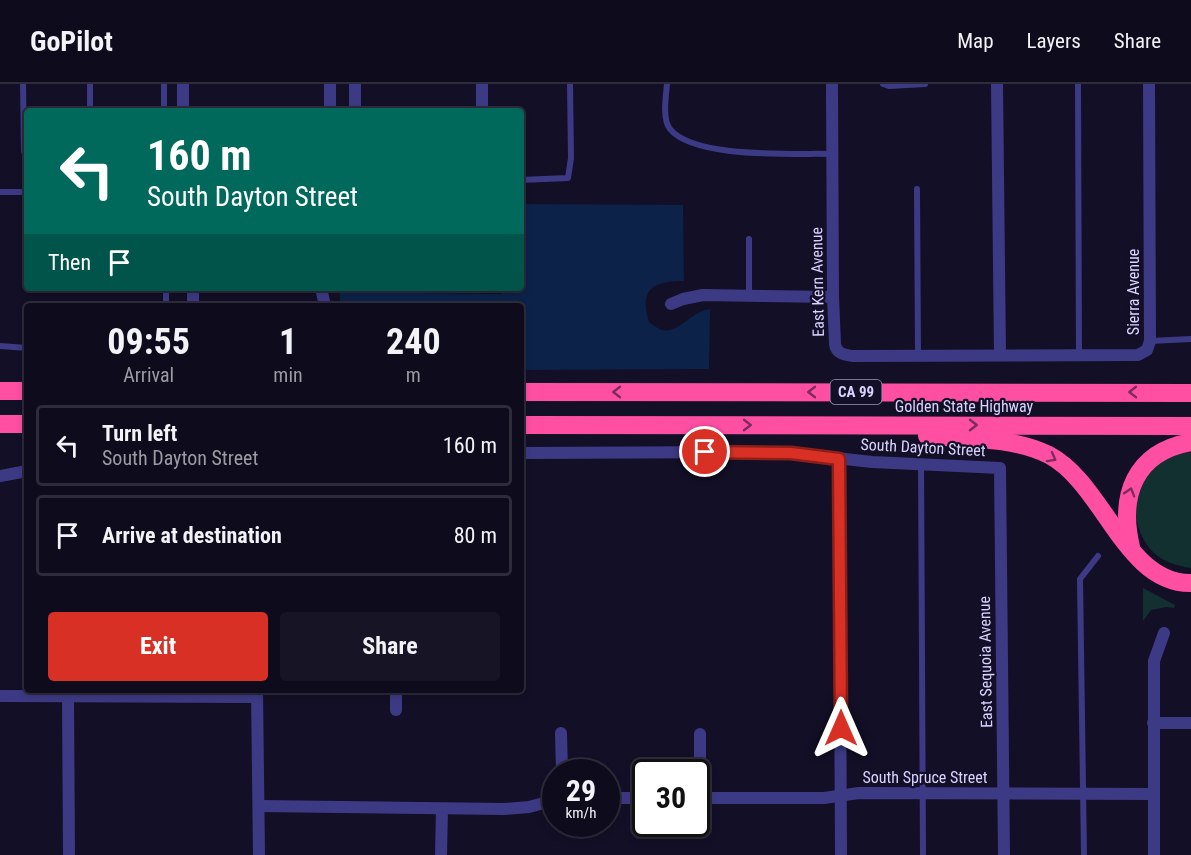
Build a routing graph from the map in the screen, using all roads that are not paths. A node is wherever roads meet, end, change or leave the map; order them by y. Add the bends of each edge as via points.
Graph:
1 (23, 84) edge
2 (90, 84) edge
3 (165, 84) edge
4 (183, 84) edge
5 (330, 84) edge
6 (355, 84) edge
7 (482, 84) edge
8 (570, 84) edge
9 (667, 84) edge
10 (832, 84) edge
11 (883, 84) edge
12 (925, 84) edge
13 (998, 84) edge
14 (1078, 84) edge
15 (1149, 84) edge
16 (90, 108) edge
17 (164, 108) edge
18 (183, 108) edge
19 (330, 108) edge
20 (355, 108) edge
21 (482, 108) edge
22 (24, 151) edge
23 (832, 154) junction
24 (524, 180) edge
25 (917, 189) dead end
26 (0, 192) edge
27 (24, 192) edge
28 (749, 238) dead end
29 (749, 296) junction
30 (833, 297) junction
31 (671, 304) dead end
32 (1191, 339) edge
33 (1150, 341) junction
34 (0, 346) edge
35 (24, 348) edge
36 (918, 355) junction
37 (1000, 355) junction
38 (1079, 355) junction
39 (0, 391) edge
40 (24, 391) edge
41 (524, 392) edge
42 (1191, 393) edge
43 (0, 424) edge
44 (24, 424) edge
45 (524, 425) edge
46 (872, 425) junction
47 (1191, 426) edge
48 (1191, 442) edge
49 (524, 453) edge
50 (839, 459) junction
51 (921, 465) junction
52 (1000, 468) joint
53 (24, 472) edge
54 (0, 476) edge
55 (1132, 549) junction
56 (1098, 556) dead end
57 (1191, 583) edge
58 (1164, 633) dead end
59 (396, 693) edge
60 (257, 694) edge
61 (0, 696) edge
62 (68, 696) junction
63 (396, 710) dead end
64 (1153, 723) junction
65 (1191, 723) edge
66 (561, 733) dead end
67 (700, 734) dead end
68 (562, 759) edge
69 (699, 759) edge
70 (923, 793) junction
71 (1003, 794) junction
72 (1083, 794) junction
73 (1154, 794) junction
74 (841, 796) junction
75 (710, 798) edge
76 (542, 804) edge
77 (258, 807) junction
78 (441, 809) junction
79 (69, 855) edge
80 (259, 855) edge
81 (441, 855) edge
82 (841, 855) edge
83 (923, 855) edge
84 (1004, 855) edge
85 (1084, 855) edge
86 (1154, 855) edge

1 - 22 lane
2 - 16 lane
3 - 17 lane
4 - 18 street
5 - 19 street
6 - 20 street
7 - 21 street
8 - 24 lane via 568,178
9 - 23 lane via 669,128 685,141 726,151
10 - 23 street, East Kern Avenue
11 - 12 lane
13 - 37 street
14 - 38 lane
15 - 33 street, Sierra Avenue
23 - 30 street, East Kern Avenue
25 - 36 lane
26 - 27 lane
28 - 29 lane
29 - 30 street
29 - 31 street via 703,295
30 - 36 street, East Kern Avenue via 835,344 840,353
32 - 33 lane
33 - 38 street, Sierra Avenue via 1147,350 1138,355
34 - 35 lane
36 - 37 street, East Kern Avenue
37 - 38 street, Sierra Avenue
39 - 40 highway
42 -> 41 highway, Golden State Highway / CA 99
43 - 44 highway
45 -> 46 highway, Golden State Highway / CA 99
46 -> 47 highway, Golden State Highway / CA 99
46 -> 55 highway via 923,436 1022,445 1049,455 1079,479
55 -> 48 highway via 1126,521 1135,479 1160,452
49 - 50 street, South Dayton Street via 751,452
50 - 51 street, South Dayton Street
50 - 74 street
51 - 52 street, South Dayton Street
51 - 70 lane
52 - 71 street, East Sequoia Avenue
53 - 54 street
55 - 57 highway via 1151,571 1172,581
56 - 72 lane via 1080,579
58 - 64 street via 1154,661
59 - 63 street
60 - 62 street
60 - 77 street
61 - 62 street
62 - 79 street
64 - 65 street
64 - 73 street
66 - 68 street
67 - 69 street
70 - 71 street, South Spruce Street
70 - 74 street, South Spruce Street
70 - 83 lane
71 - 72 street, South Spruce Street
71 - 84 street, East Sequoia Avenue
72 - 73 street, South Spruce Street
72 - 85 lane
73 - 86 street
74 - 75 street, South Spruce Street
74 - 82 street
76 - 78 street via 504,809
77 - 78 street
77 - 80 street
78 - 81 street

